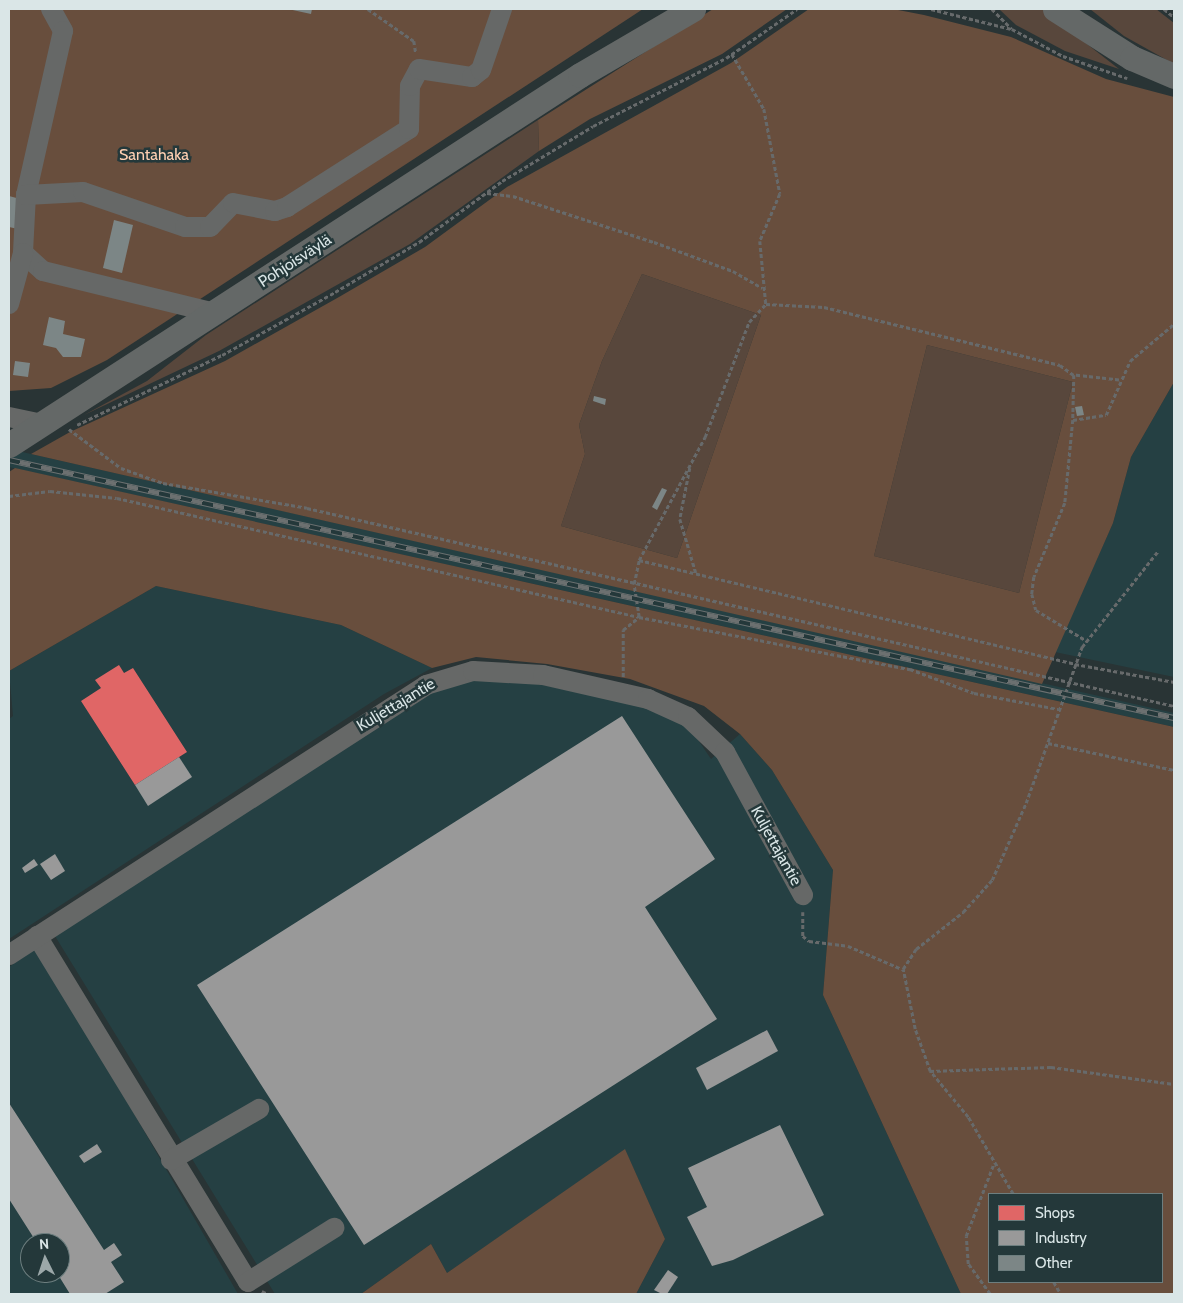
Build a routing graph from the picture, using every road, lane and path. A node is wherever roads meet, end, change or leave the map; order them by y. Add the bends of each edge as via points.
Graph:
1 (51, 9) edge
2 (66, 9) edge
3 (368, 9) edge
4 (502, 9) edge
5 (666, 9) edge
6 (693, 9) edge
7 (797, 9) edge
8 (931, 9) edge
9 (992, 9) edge
10 (1055, 9) edge
11 (1073, 9) edge
12 (1164, 9) edge
13 (1174, 17) edge
14 (1012, 29) junction
15 (63, 31) junction
16 (1093, 32) junction
17 (732, 54) junction
18 (420, 69) junction
19 (580, 76) junction
20 (1174, 76) edge
21 (1132, 79) dead end
22 (485, 193) junction
23 (26, 195) junction
24 (18, 244) edge
25 (763, 288) junction
26 (9, 304) edge
27 (766, 304) junction
28 (214, 313) junction
29 (1174, 324) edge
30 (1074, 375) junction
31 (1119, 380) junction
32 (9, 417) edge
33 (1074, 420) junction
34 (51, 429) junction
35 (69, 429) junction
36 (9, 445) edge
37 (691, 463) junction
38 (9, 496) edge
39 (1158, 551) dead end
40 (639, 560) junction
41 (696, 573) junction
42 (634, 584) junction
43 (639, 617) junction
44 (1087, 641) junction
45 (1075, 664) junction
46 (1068, 681) junction
47 (1174, 682) edge
48 (618, 691) junction
49 (1174, 706) edge
50 (1058, 709) junction
51 (1048, 743) junction
52 (1174, 770) edge
53 (803, 895) joint
54 (37, 936) junction
55 (9, 955) edge
56 (903, 969) junction
57 (930, 1070) junction
58 (1174, 1084) edge
59 (259, 1109) dead end
60 (171, 1160) junction
61 (994, 1163) junction
62 (1012, 1193) edge
63 (334, 1228) dead end
64 (990, 1294) edge

1 - 15 street
2 - 15 street
3 - 18 path via 414,41
4 - 18 street via 481,70 472,77
5 - 19 main road, Pohjoisväylä
6 - 19 main road, Pohjoisväylä
7 - 17 path
8 - 14 path
9 - 14 path
10 - 16 main road
11 - 16 main road
12 - 13 path
14 - 21 path via 1063,56
15 - 23 street
16 - 20 main road via 1132,58
17 - 22 path via 593,126
17 - 25 path via 764,109 780,194 760,241
18 - 23 street via 410,86 408,129 287,207 275,210 233,203 210,227 185,226 83,192
19 - 28 main road, Pohjoisväylä
22 - 25 path via 513,196 654,242 733,271
22 - 35 path via 419,242 335,292 222,355
23 - 24 street
24 - 26 street
24 - 28 street via 42,271
25 - 27 path
27 - 30 path via 824,307 1060,365
27 - 37 path via 749,322
28 - 34 main road, Pohjoisväylä
29 - 31 path via 1138,350
30 - 31 path
30 - 33 path
31 - 33 path via 1106,415
32 - 34 street
33 - 44 path via 1064,503 1034,577 1032,594 1036,610
34 - 35 path
34 - 36 main road, Pohjoisväylä
35 - 42 path via 121,468 163,483 307,508
37 - 40 path
37 - 41 path via 680,519
38 - 43 path via 50,491 117,498
39 - 44 path
40 - 41 path
40 - 42 path
41 - 45 path
42 - 43 path
42 - 46 path
43 - 48 path via 623,630 624,673
43 - 50 path via 910,669 974,693
44 - 45 path
45 - 46 path
45 - 47 path
46 - 49 path
46 - 50 path
48 - 53 street, Kuljettajantie via 670,707 714,740
48 - 54 street, Kuljettajantie via 506,670 473,671 426,685
50 - 51 path
51 - 52 path
51 - 56 path via 992,880 963,912 916,949
53 - 56 path via 803,936 809,941 848,946
54 - 55 street, Kuljettajantie
54 - 60 street
56 - 57 path via 915,1029
57 - 58 path via 1051,1067
57 - 61 path via 968,1117
59 - 60 street
60 - 63 street via 248,1282
61 - 62 path
61 - 64 path via 966,1236 968,1264

